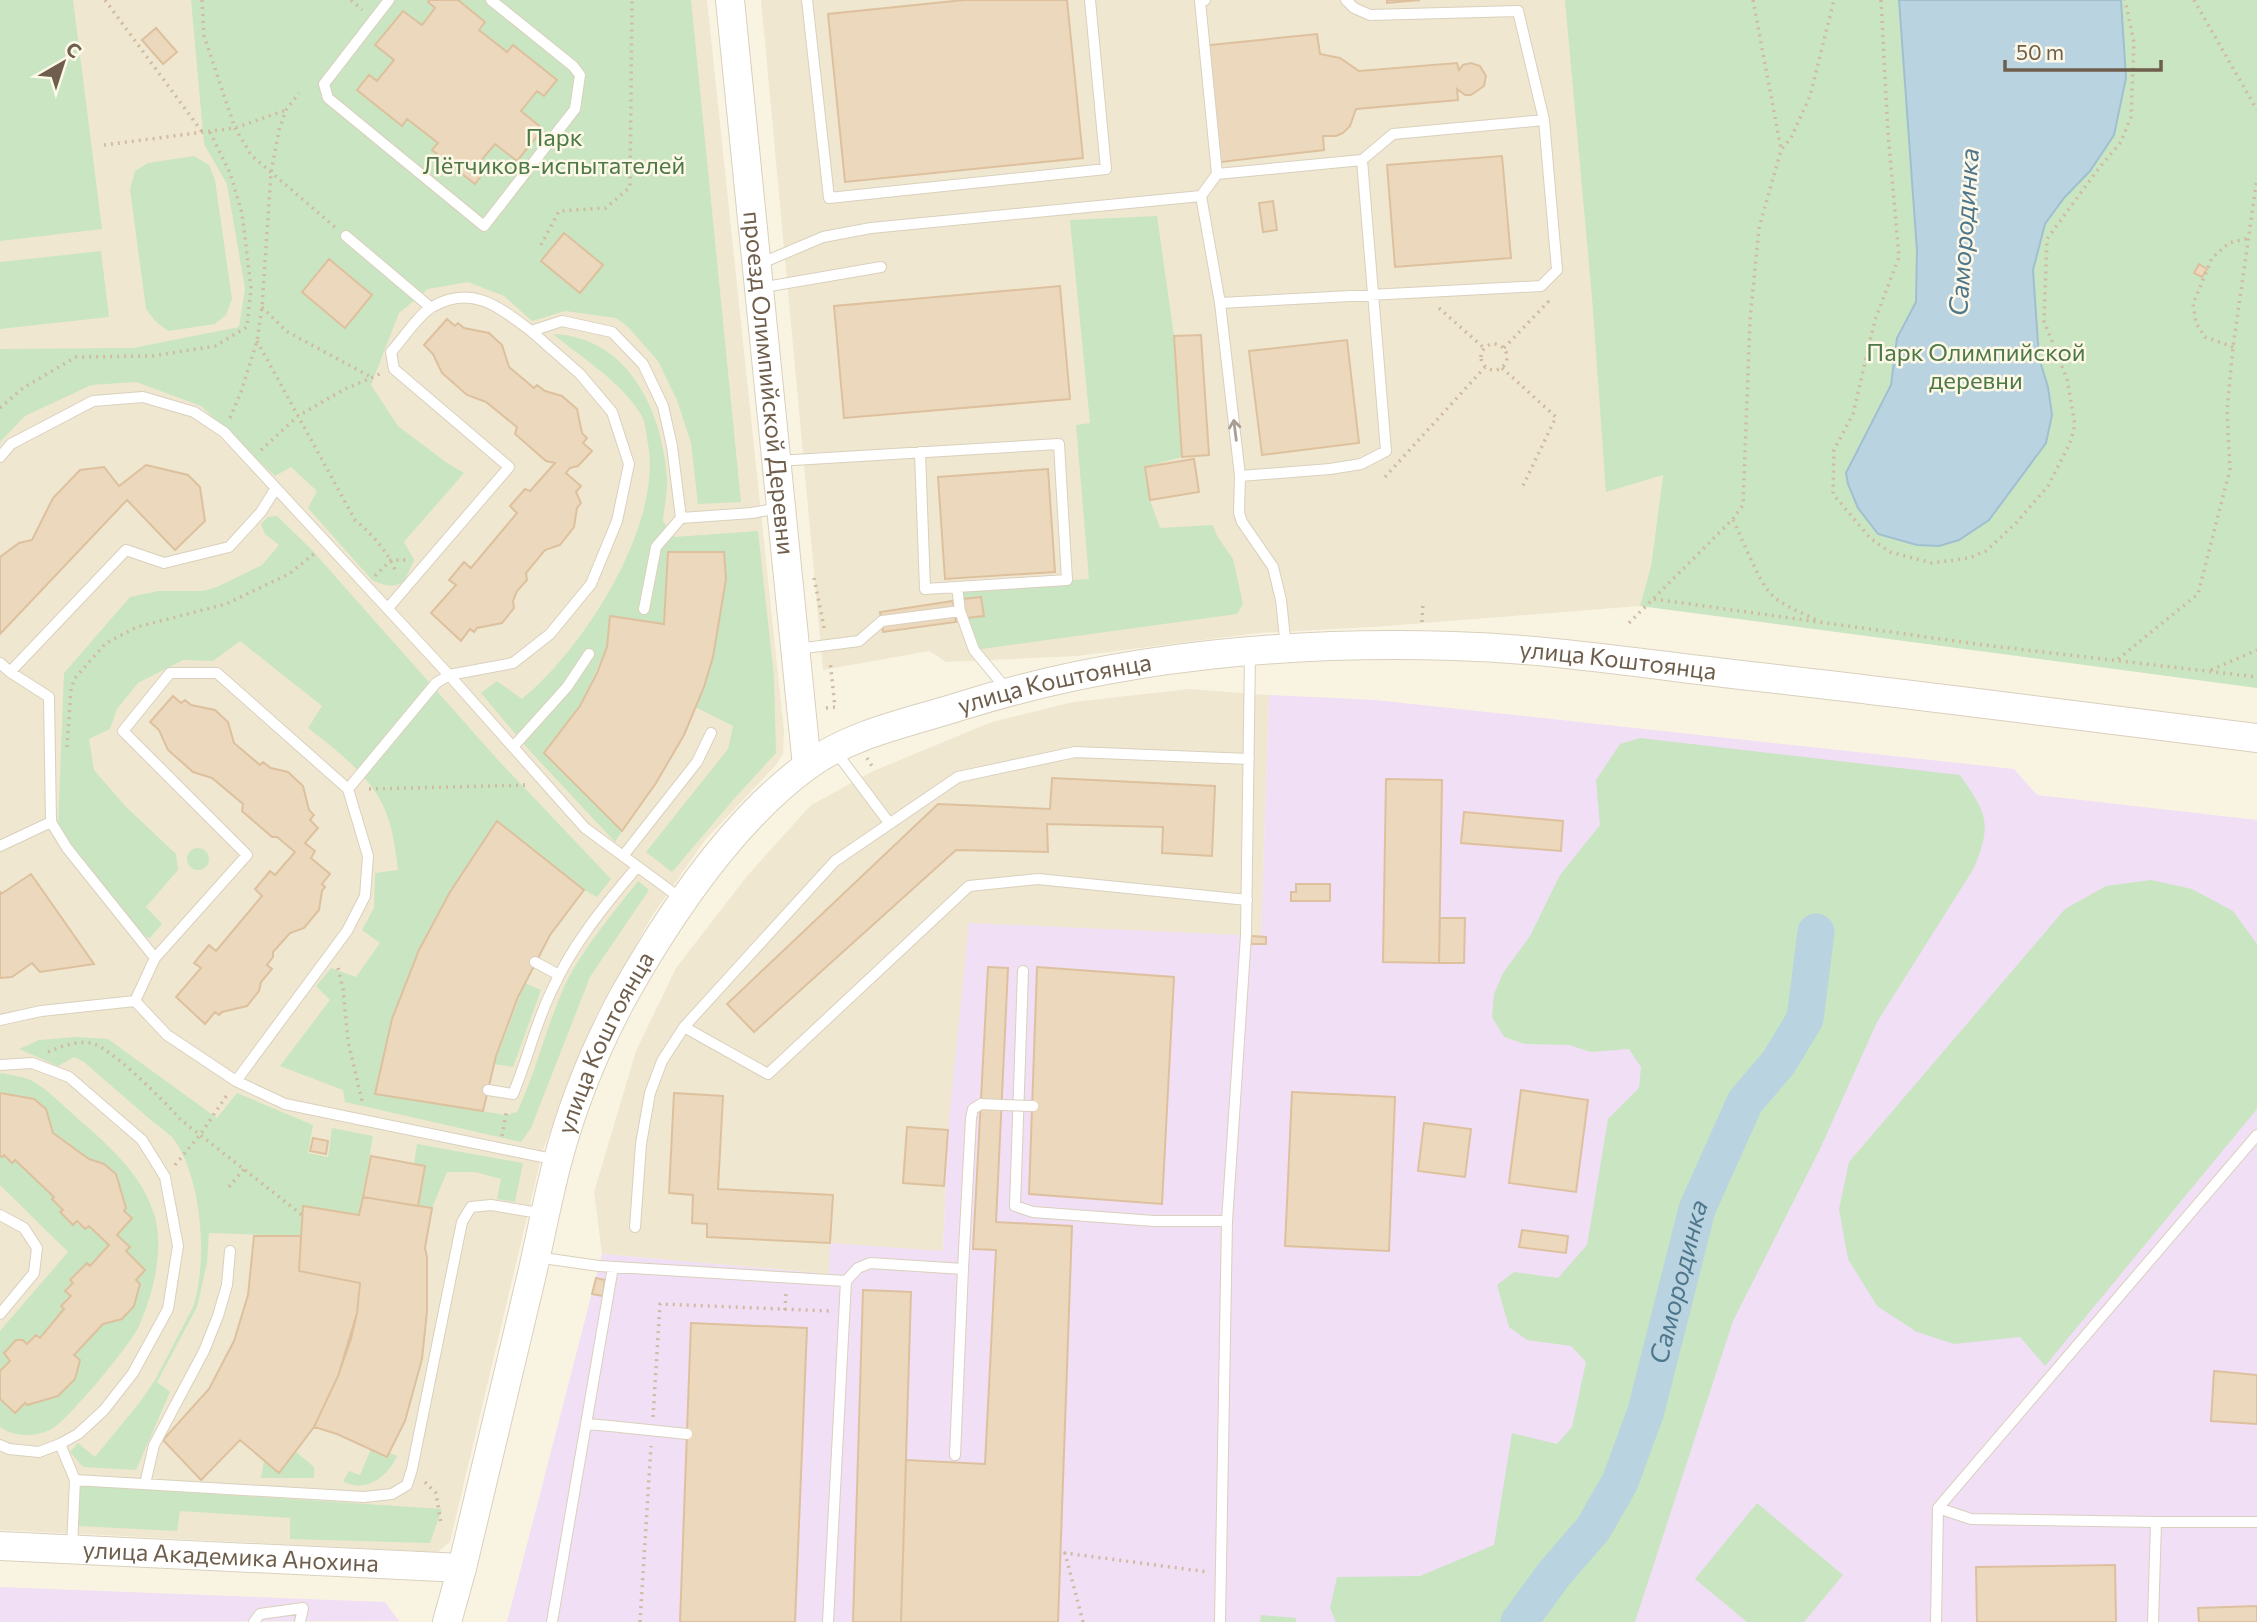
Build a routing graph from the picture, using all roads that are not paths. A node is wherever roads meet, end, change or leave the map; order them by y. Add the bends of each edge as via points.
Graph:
1 (390, 0) edge
2 (491, 0) edge
3 (730, 0) edge
4 (807, 0) edge
5 (1090, 0) edge
6 (1201, 0) edge
7 (1346, 0) edge
8 (1519, 6) edge
9 (1544, 120) junction
10 (1362, 160) junction
11 (1217, 174) junction
12 (1201, 196) junction
13 (345, 236) road end
14 (881, 267) dead end
15 (758, 276) junction
16 (1372, 295) junction
17 (1220, 303) junction
18 (430, 307) junction
19 (531, 331) junction
20 (920, 452) junction
21 (0, 457) edge
22 (777, 461) junction
23 (1240, 476) junction
24 (276, 488) junction
25 (782, 507) junction
26 (681, 518) junction
27 (957, 587) junction
28 (388, 608) junction
29 (644, 609) dead end
30 (960, 611) junction
31 (1286, 648) junction
32 (796, 649) junction
33 (1250, 651) junction
34 (589, 654) dead end
35 (0, 663) edge
36 (10, 672) junction
37 (449, 675) junction
38 (1008, 691) junction
39 (711, 733) dead end
40 (2257, 738) edge
41 (513, 747) junction
42 (834, 750) junction
43 (1249, 759) junction
44 (807, 766) junction
45 (348, 789) junction
46 (51, 822) junction
47 (890, 824) junction
48 (0, 846) edge
49 (623, 856) junction
50 (637, 867) junction
51 (1247, 900) junction
52 (684, 901) junction
53 (155, 958) junction
54 (536, 962) dead end
55 (1023, 971) dead end
56 (559, 975) junction
57 (135, 1001) junction
58 (0, 1020) edge
59 (684, 1027) junction
60 (0, 1065) edge
61 (236, 1081) junction
62 (488, 1090) dead end
63 (1033, 1106) dead end
64 (2257, 1135) edge
65 (557, 1160) junction
66 (545, 1214) junction
67 (0, 1215) edge
68 (1227, 1222) junction
69 (635, 1227) dead end
70 (230, 1251) dead end
71 (536, 1257) junction
72 (613, 1267) junction
73 (963, 1269) junction
74 (846, 1281) junction
75 (0, 1314) edge
76 (587, 1424) junction
77 (687, 1434) dead end
78 (60, 1444) junction
79 (0, 1445) edge
80 (955, 1455) dead end
81 (75, 1480) junction
82 (145, 1484) junction
83 (1938, 1508) junction
84 (2156, 1522) junction
85 (2257, 1522) edge
86 (0, 1546) edge
87 (72, 1550) junction
88 (462, 1568) junction
89 (254, 1622) edge
90 (300, 1622) edge
91 (447, 1622) edge
92 (552, 1622) edge
93 (828, 1622) edge
94 (1220, 1622) edge
95 (1936, 1622) edge
96 (2153, 1622) edge

1 - 2 lane via 324,84 328,98 485,226 575,109 580,75
3 - 15 street, проезд Олимпийской Деревни
4 - 5 lane via 829,198 1106,169
6 - 11 lane
7 - 8 lane via 1370,15
8 - 9 lane
9 - 10 lane via 1393,134
9 - 16 lane via 1557,270 1541,286
10 - 11 lane
10 - 16 lane
11 - 12 lane
12 - 15 lane via 871,228 823,237
12 - 17 lane
13 - 18 lane
14 - 15 lane
15 - 22 street, проезд Олимпийской Деревни
16 - 17 lane
16 - 23 lane via 1386,451 1362,464
23 -> 17 lane
18 - 19 lane via 463,296 497,306
18 - 28 lane via 391,352 394,369 509,467
19 - 26 lane via 562,321 612,332 643,364 663,406
19 - 37 lane via 580,374 612,412 628,464 617,521 591,584 550,634 513,663
20 - 22 lane
20 - 27 lane via 925,589
20 - 27 lane via 1059,444 1068,580
21 - 24 lane via 11,444 93,401 143,397 194,412 224,432
22 - 25 street, проезд Олимпийской Деревни
23 - 31 lane via 1238,513 1273,567
24 - 28 lane
24 - 36 lane via 229,547 164,563 126,550
25 - 26 lane
25 - 32 street, проезд Олимпийской Деревни
26 - 29 lane via 656,547
27 - 30 lane
28 - 37 lane
30 - 32 lane via 881,621 859,641
30 - 38 lane via 974,650
31 - 33 street, улица Коштоянца
31 - 40 street, улица Коштоянца via 1510,650
32 - 44 street, проезд Олимпийской Деревни
33 - 38 street, улица Коштоянца via 1202,654
33 - 43 lane
34 - 41 lane via 567,687
35 - 36 lane
36 - 46 lane via 49,697
37 - 41 lane
37 - 45 lane via 436,683
38 - 42 street, улица Коштоянца via 854,737
39 - 49 lane via 697,762
41 - 49 lane via 585,828
42 - 44 street, улица Коштоянца
42 - 47 lane
43 - 47 lane via 1075,752 958,777
43 - 51 lane
44 - 52 street, улица Коштоянца via 760,808
45 - 53 lane via 217,673 170,673 123,731 247,855
45 - 61 lane via 368,856 365,896 347,931
46 - 48 lane
46 - 53 lane via 66,848
47 - 59 lane via 835,861
49 - 50 lane
50 - 52 lane
50 - 56 lane via 577,944
51 - 59 lane via 1038,879 969,886 768,1074
51 - 68 lane
52 - 65 street, улица Коштоянца via 644,961 593,1058
53 - 57 lane
54 - 56 lane
55 - 68 lane via 1015,1206 1032,1212
56 - 62 lane via 513,1094
57 - 58 lane
57 - 61 lane via 167,1035
59 - 69 lane via 662,1061 650,1093
60 - 78 lane via 32,1063 69,1077 142,1139 165,1177 178,1245 168,1309 133,1373 104,1410
61 - 65 lane via 285,1104
63 - 73 lane, bridge via 981,1104 973,1109
64 - 83 lane
65 - 66 street, улица Коштоянца
66 - 71 street, улица Коштоянца
66 - 82 lane via 491,1205 471,1207 462,1222 407,1485 373,1497
67 - 75 lane via 24,1228 37,1248 34,1273
68 - 94 lane
70 - 82 lane via 218,1316 154,1445
71 - 72 lane
71 - 88 street, улица Коштоянца
72 - 74 lane
72 - 76 lane
73 - 74 lane via 870,1263
73 - 80 lane
74 - 93 lane
76 - 77 lane, bridge
76 - 92 lane
78 - 79 lane via 39,1452
78 - 81 lane
81 - 82 lane
81 - 87 lane
83 - 84 lane via 1971,1519
83 - 95 lane
84 - 85 lane
84 - 96 lane
86 - 87 street, улица Академика Анохина
87 - 88 street, улица Академика Анохина
88 - 91 street, улица Коштоянца
89 - 90 lane via 260,1614 303,1608

